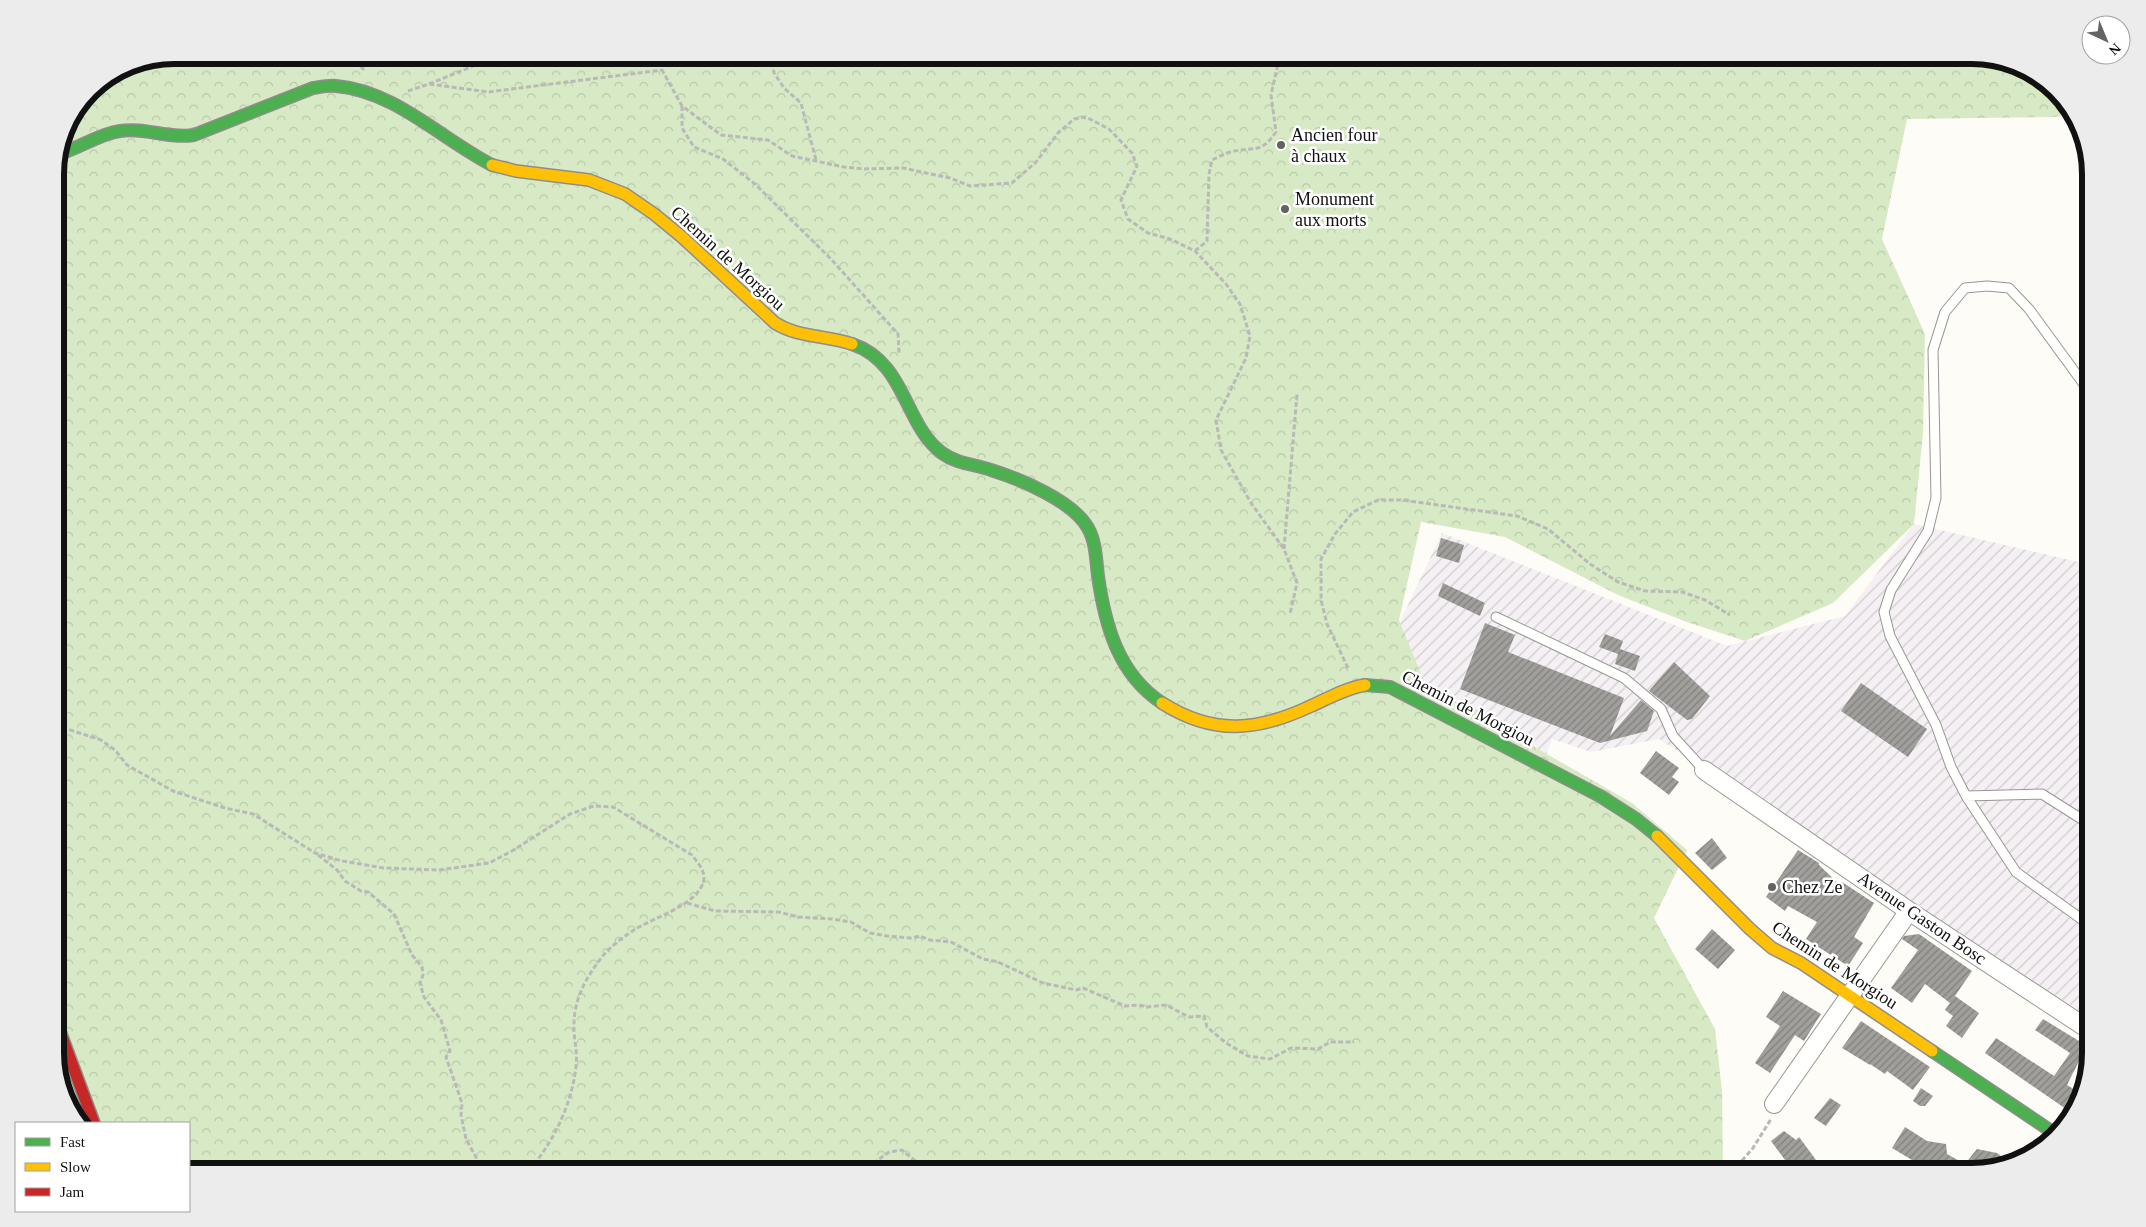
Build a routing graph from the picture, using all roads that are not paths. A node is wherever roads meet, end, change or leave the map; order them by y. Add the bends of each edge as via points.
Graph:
1 (66, 152) edge
2 (2082, 382) edge
3 (1496, 617) dead end
4 (1704, 770) joint
5 (1966, 796) junction
6 (2082, 819) edge
7 (1910, 910) junction
8 (2082, 920) edge
9 (1850, 996) junction
10 (2082, 1025) edge
11 (64, 1040) edge
12 (1774, 1104) road end
13 (94, 1122) edge
14 (2050, 1131) edge

1 - 9 street, Chemin de Morgiou via 121,131 177,137 194,135 320,86 340,86 384,99 495,166 585,180 616,189 683,239 776,324 795,333 842,341 866,352 898,384 924,436 936,449 959,463 996,471 1029,486 1072,511 1085,523 1093,541 1103,614 1114,648 1140,685 1154,697 1174,710 1210,725 1229,728 1287,718 1353,686 1372,684 1390,687 1600,796 1636,819 1665,843 1772,948
2 - 5 lane via 2029,309 2009,288 1965,288 1945,312 1933,350 1936,498 1928,531 1891,590 1884,612 1890,636 1936,725 1951,767
3 - 4 lane via 1624,678 1661,710 1674,736
4 - 7 street, Avenue Gaston Bosc
5 - 6 lane via 2042,794
5 - 8 lane via 2016,872
7 - 9 street
7 - 10 street, Avenue Gaston Bosc
9 - 12 street
9 - 14 street, Chemin de Morgiou
11 - 13 street

